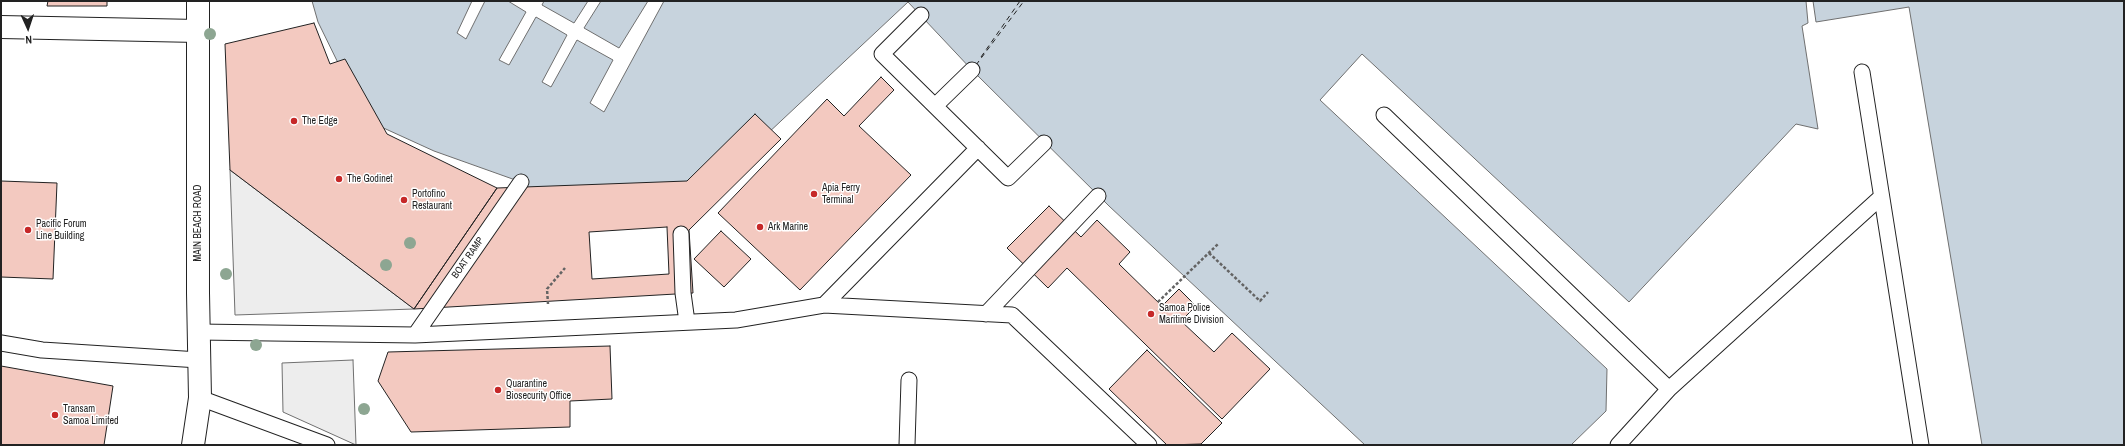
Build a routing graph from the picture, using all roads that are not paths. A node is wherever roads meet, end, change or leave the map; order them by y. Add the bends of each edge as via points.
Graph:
1 (198, 1) edge
2 (921, 15) dead end
3 (1, 27) edge
4 (198, 31) junction
5 (972, 70) dead end
6 (1862, 72) dead end
7 (935, 106) junction
8 (1384, 115) dead end
9 (1044, 142) dead end
10 (978, 148) junction
11 (521, 182) dead end
12 (1098, 196) dead end
13 (1881, 197) junction
14 (681, 234) dead end
15 (824, 305) junction
16 (986, 314) junction
17 (687, 322) junction
18 (198, 332) junction
19 (415, 335) junction
20 (1, 343) edge
21 (199, 360) junction
22 (909, 380) dead end
23 (1669, 389) junction
24 (200, 398) junction
25 (193, 445) edge
26 (327, 445) edge
27 (907, 445) edge
28 (1149, 445) edge
29 (1618, 445) edge
30 (1922, 445) edge

1 - 4 main road, MAIN BEACH ROAD
2 - 7 lane via 882,54
3 - 4 main road
4 - 18 main road, MAIN BEACH ROAD
5 - 7 lane
6 - 13 lane
7 - 10 lane
8 - 23 lane
9 - 10 lane via 1008,178
10 - 15 lane
11 - 19 lane, BOAT RAMP
12 - 16 lane
13 - 23 lane
13 - 30 lane
14 - 17 lane via 683,293
15 - 16 lane
15 - 17 lane via 736,320
16 - 28 lane via 1012,315
17 - 19 lane
18 - 19 lane
18 - 21 main road, MAIN BEACH ROAD
20 - 21 lane via 42,350
21 - 24 main road, MAIN BEACH ROAD
22 - 27 lane
23 - 29 lane
24 - 25 main road, MAIN BEACH ROAD
24 - 26 lane

